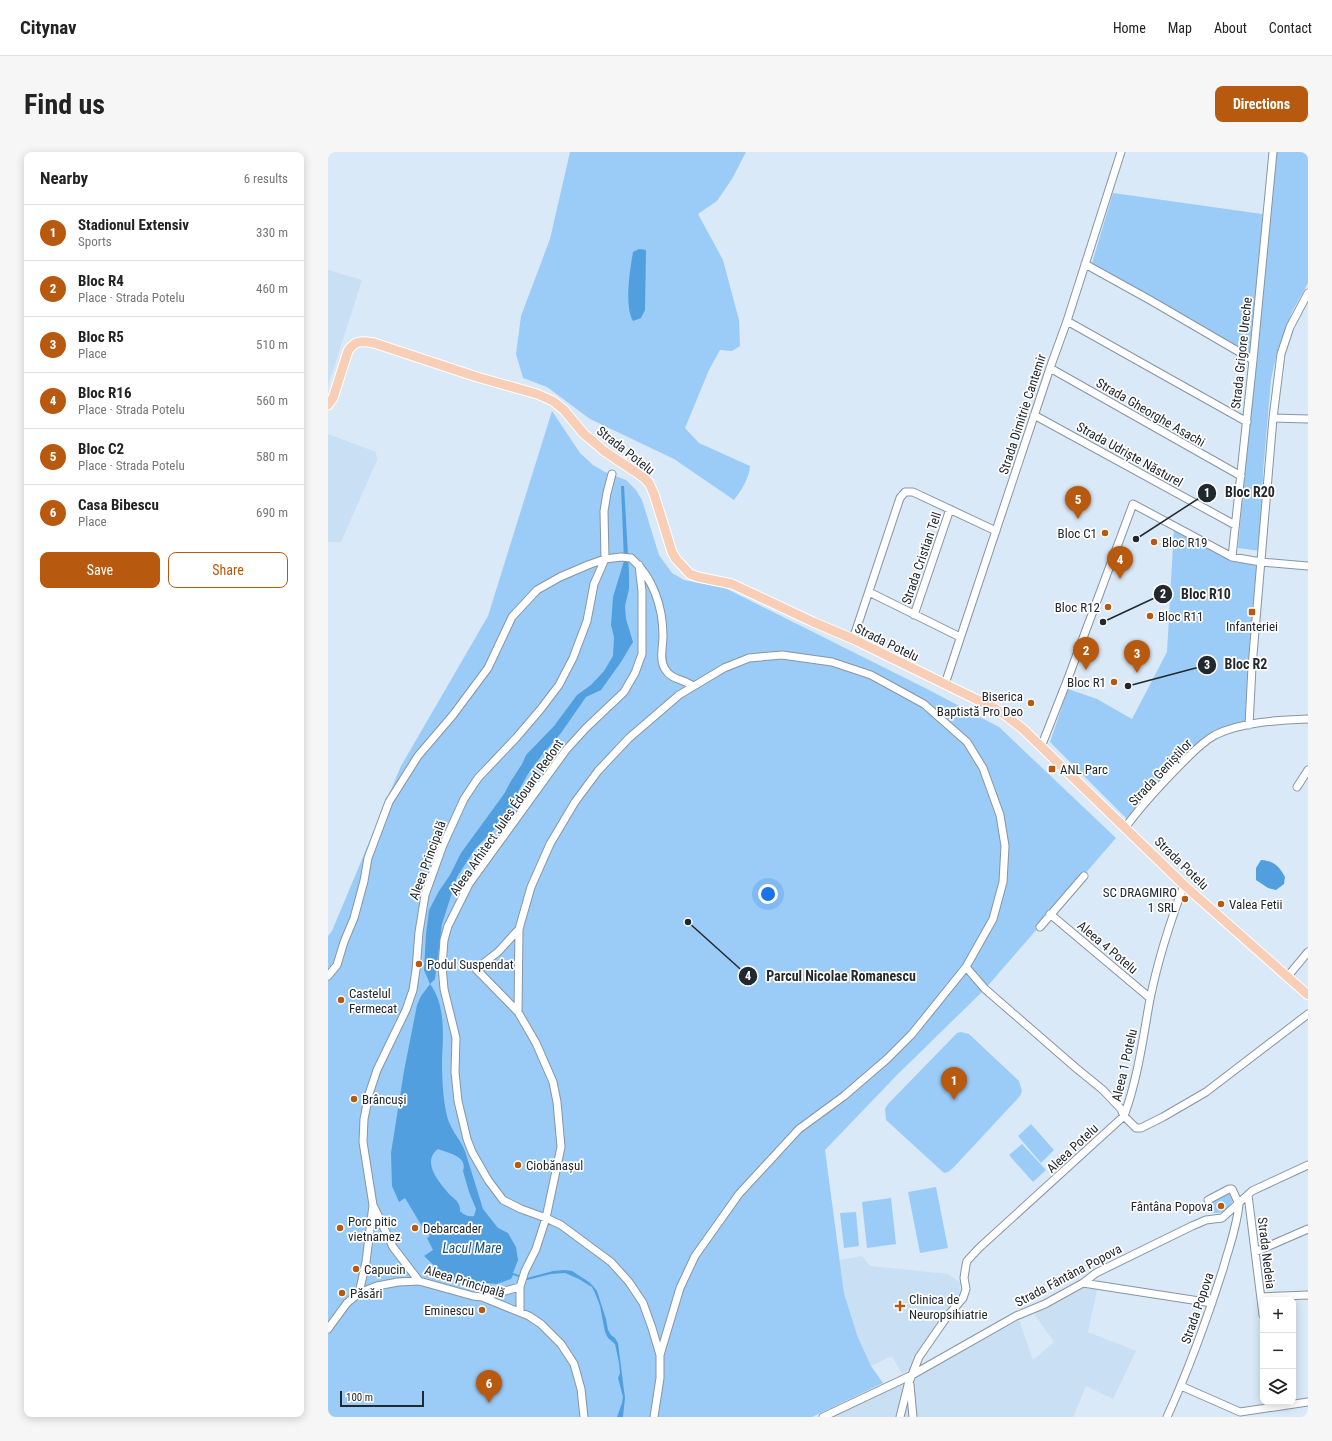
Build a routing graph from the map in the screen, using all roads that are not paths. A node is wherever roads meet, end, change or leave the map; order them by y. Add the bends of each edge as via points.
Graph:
1 (1121, 152) edge
2 (1273, 152) edge
3 (1085, 264) junction
4 (1308, 294) edge
5 (1067, 321) junction
6 (1253, 360) junction
7 (1050, 368) junction
8 (328, 406) edge
9 (1034, 415) junction
10 (1273, 418) junction
11 (1308, 419) edge
12 (1246, 422) junction
13 (612, 474) dead end
14 (1241, 476) junction
15 (950, 509) junction
16 (1235, 525) junction
17 (996, 531) junction
18 (1232, 557) junction
19 (605, 559) junction
20 (1261, 562) junction
21 (639, 565) junction
22 (1308, 566) edge
23 (869, 592) junction
24 (914, 615) junction
25 (960, 637) junction
26 (853, 639) junction
27 (944, 684) junction
28 (693, 686) junction
29 (1308, 719) edge
30 (1249, 725) junction
31 (1041, 747) junction
32 (1308, 770) edge
33 (1297, 787) dead end
34 (1125, 828) junction
35 (1084, 876) dead end
36 (1184, 885) junction
37 (1050, 914) junction
38 (1040, 927) dead end
39 (519, 929) junction
40 (1308, 952) edge
41 (966, 967) junction
42 (328, 976) edge
43 (1288, 976) junction
44 (1308, 995) edge
45 (1150, 998) junction
46 (518, 1012) junction
47 (1308, 1014) edge
48 (1124, 1116) junction
49 (1308, 1165) edge
50 (1248, 1195) junction
51 (1208, 1200) dead end
52 (1239, 1204) junction
53 (373, 1205) junction
54 (546, 1218) junction
55 (1308, 1229) edge
56 (1255, 1252) junction
57 (419, 1281) junction
58 (1083, 1283) junction
59 (520, 1287) junction
60 (359, 1293) junction
61 (1308, 1295) edge
62 (482, 1297) junction
63 (1261, 1297) joint
64 (1212, 1303) junction
65 (520, 1311) junction
66 (328, 1329) edge
67 (660, 1355) junction
68 (912, 1375) junction
69 (1181, 1386) junction
70 (1308, 1402) edge
71 (1296, 1403) edge
72 (1273, 1405) edge
73 (1240, 1414) edge
74 (584, 1417) edge
75 (654, 1417) edge
76 (823, 1417) edge
77 (900, 1417) edge
78 (913, 1417) edge
79 (1167, 1417) edge

1 - 3 street, Strada Dimitrie Cantemir
2 - 6 street, Strada Grigore Ureche
3 - 5 street, Strada Dimitrie Cantemir
3 - 6 street
4 - 10 street via 1290,326 1281,354
5 - 7 street, Strada Dimitrie Cantemir
5 - 12 street
6 - 12 street, Strada Grigore Ureche
7 - 9 street, Strada Dimitrie Cantemir
7 - 14 street, Strada Gheorghe Asachi
8 - 26 main road, Strada Potelu via 348,351 356,342 367,342 548,398 564,410 584,434 604,451 649,483 672,552 690,574 732,584
9 - 16 street, Strada Udriște Năsturel
9 - 17 street, Strada Dimitrie Cantemir
10 - 11 street
10 - 20 street
12 - 14 street, Strada Grigore Ureche
13 - 19 street via 604,511
14 - 16 street, Strada Grigore Ureche
15 - 17 street
15 - 23 street via 914,492 902,494
15 - 24 street, Strada Cristian Tell
16 - 18 street, Strada Grigore Ureche
17 - 25 street, Strada Dimitrie Cantemir
18 - 20 street
18 - 31 street via 1133,504
19 - 21 street via 631,558
19 - 42 street via 560,577 537,590 524,603 512,617 488,668 418,756 389,802 368,858 354,918 337,965
19 - 53 street, Aleea Principală via 594,584 587,621 559,685 516,738 478,778 464,799 440,852 421,911 413,990 377,1070 364,1119 363,1142
20 - 22 street
20 - 30 street
21 - 28 street via 647,575 661,611 664,669 677,680 687,681
21 - 54 street, Aleea Arhitect Jules Édouard Redont via 642,591 642,654 635,673 624,692 566,750 474,878 456,908 444,940 444,989 456,1038 455,1072 458,1101 467,1139 488,1180 503,1200
23 - 24 street
23 - 26 street
24 - 25 street
25 - 27 street, Strada Dimitrie Cantemir
26 - 27 main road, Strada Potelu
27 - 31 main road, Strada Potelu via 1005,715
28 - 39 street via 629,738 598,771 575,802 550,844 531,886
28 - 41 street via 724,668 749,658 782,655 832,662 871,675 924,704 967,742 983,768 1000,815 1005,846 1003,882 993,919
29 - 30 street, Strada Geniștilor
30 - 34 street, Strada Geniștilor via 1214,736 1197,749
31 - 34 main road, Strada Potelu
32 - 33 street
34 - 36 main road, Strada Potelu
35 - 37 street
36 - 43 main road, Strada Potelu
36 - 45 street, Aleea 1 Potelu via 1160,954
37 - 38 street
37 - 45 street, Aleea 4 Potelu
39 - 46 street
39 - 46 street via 498,952 476,969
40 - 43 street
41 - 48 street, Aleea 1 Potelu via 985,989 1102,1090 1121,1109
41 - 67 street via 912,1034 844,1096 799,1129 739,1194 695,1256 680,1288
43 - 44 main road, Strada Potelu
45 - 48 street, Aleea 1 Potelu via 1133,1088
46 - 54 street via 536,1043 553,1082 557,1102 561,1147
47 - 48 street via 1206,1092 1164,1117 1136,1128
48 - 68 street, Aleea Potelu via 967,1261 964,1271 966,1289 963,1298 919,1357
49 - 50 street, Strada Fântâna Popova
50 - 52 street, Strada Fântâna Popova
50 - 56 street, Strada Nedeia
51 - 52 street via 1229,1188
52 - 58 street, Strada Fântâna Popova via 1222,1218 1206,1220 1192,1226 1096,1273
52 - 64 street, Strada Popova via 1238,1220
53 - 57 street, Aleea Principală via 393,1247
53 - 60 street, Aleea Principală via 368,1251
54 - 59 street
54 - 67 street via 606,1258 629,1282 643,1303
55 - 56 street
56 - 63 street, Strada Nedeia
57 - 60 street via 377,1286
57 - 62 street, Aleea Principală
58 - 64 street
58 - 68 street, Strada Fântâna Popova via 1045,1304 1016,1316
59 - 62 street
59 - 65 street
60 - 66 street via 347,1303
61 - 63 street
62 - 65 street, Aleea Principală
64 - 69 street, Strada Popova
65 - 74 street via 541,1324 561,1344 574,1364 581,1389
67 - 75 street via 660,1378
68 - 76 street, Strada Fântâna Popova
68 - 77 street
68 - 78 street via 910,1389
69 - 73 street
69 - 79 street, Strada Popova
70 - 71 street
72 - 73 street

